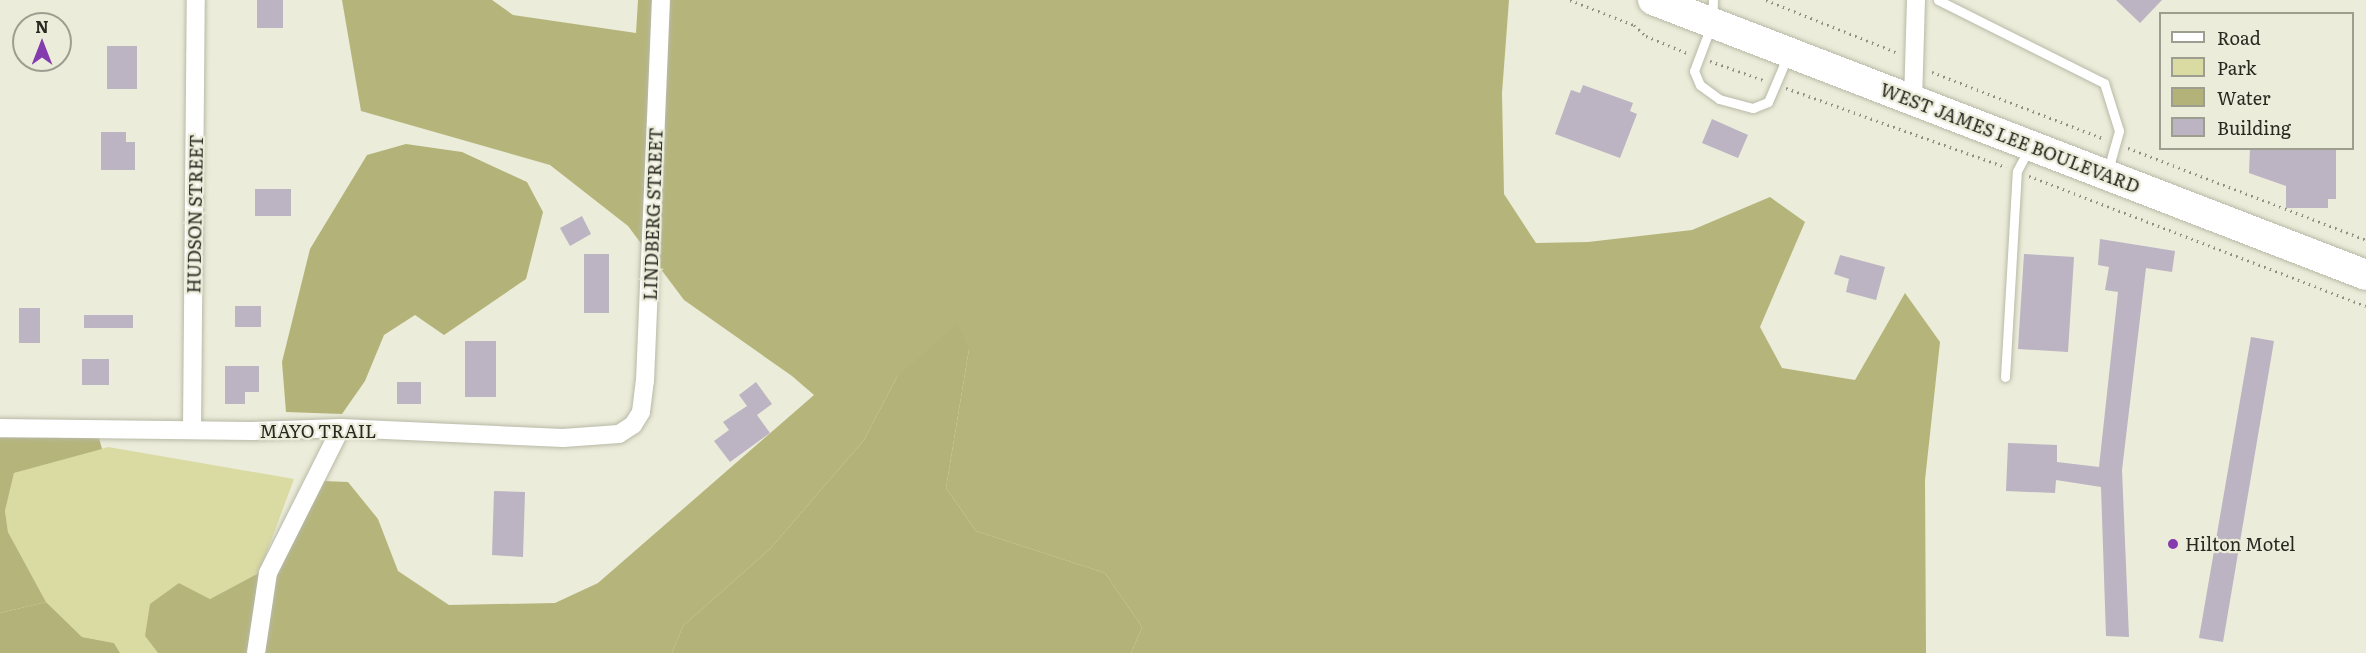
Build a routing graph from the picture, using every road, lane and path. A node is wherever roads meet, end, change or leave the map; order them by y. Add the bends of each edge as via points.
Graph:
1 (196, 0) edge
2 (661, 0) edge
3 (1570, 0) edge
4 (1653, 0) edge
5 (1766, 0) edge
6 (1916, 0) edge
7 (1938, 0) edge
8 (1713, 11) edge
9 (1789, 53) junction
10 (1698, 57) junction
11 (1914, 65) junction
12 (1777, 85) junction
13 (1913, 101) junction
14 (2116, 144) junction
15 (2024, 158) junction
16 (2107, 175) junction
17 (2366, 240) edge
18 (2363, 271) edge
19 (2366, 306) edge
20 (2005, 376) dead end
21 (633, 424) joint
22 (0, 428) edge
23 (341, 428) junction
24 (192, 429) junction
25 (256, 653) edge

1 - 24 street, HUDSON STREET
2 - 21 street, LINDBERG STREET via 645,381 641,412
3 - 10 path via 1634,25 1646,36
4 - 8 main road, WEST JAMES LEE BOULEVARD
5 - 11 path via 1895,51
6 - 11 street
7 - 14 lane via 2104,83 2119,130
8 - 9 main road, WEST JAMES LEE BOULEVARD
8 - 10 lane
9 - 12 lane
9 - 13 main road, WEST JAMES LEE BOULEVARD
10 - 12 path
10 - 12 lane via 1694,71 1700,85 1733,104 1754,108 1768,102
11 - 13 street
11 - 14 path
12 - 15 path
13 - 15 main road, WEST JAMES LEE BOULEVARD
14 - 16 lane
14 - 17 path
15 - 16 main road, WEST JAMES LEE BOULEVARD
15 - 19 path
15 - 20 lane
16 - 18 main road, WEST JAMES LEE BOULEVARD
21 - 23 street, MAYO TRAIL via 607,437 563,438
22 - 24 street, MAYO TRAIL
23 - 24 street, MAYO TRAIL via 320,432
23 - 25 street via 268,573

